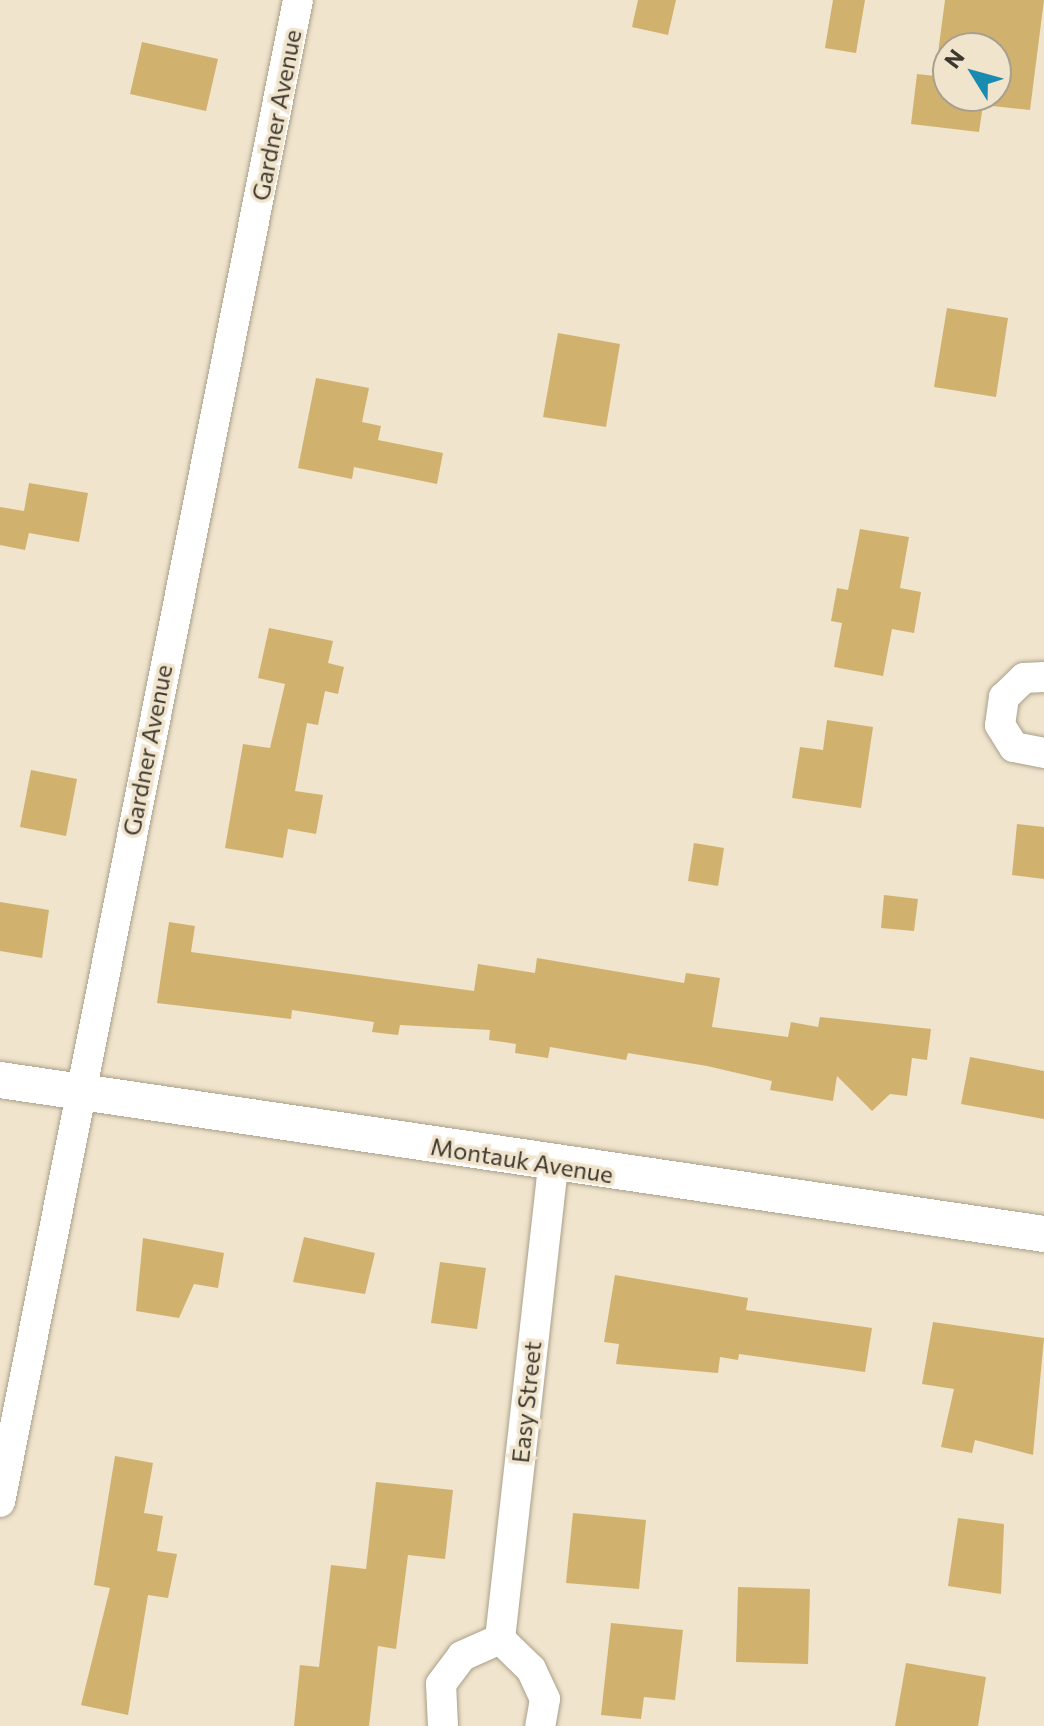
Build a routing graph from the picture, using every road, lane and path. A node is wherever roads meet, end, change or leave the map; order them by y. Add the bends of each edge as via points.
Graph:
1 (298, 0) edge
2 (1044, 677) edge
3 (1044, 753) edge
4 (0, 1080) edge
5 (80, 1092) junction
6 (553, 1165) junction
7 (1044, 1234) edge
8 (0, 1502) edge
9 (500, 1639) junction
10 (443, 1726) edge
11 (540, 1726) edge

1 - 5 street, Gardner Avenue
2 - 3 street via 1024,678 1004,697 1000,725 1014,747
4 - 5 street, Montauk Avenue
5 - 6 street, Montauk Avenue
5 - 8 street, Gardner Avenue
6 - 7 street, Montauk Avenue
6 - 9 street, Easy Street
9 - 10 street via 462,1656 441,1684
9 - 11 street via 531,1669 545,1699

